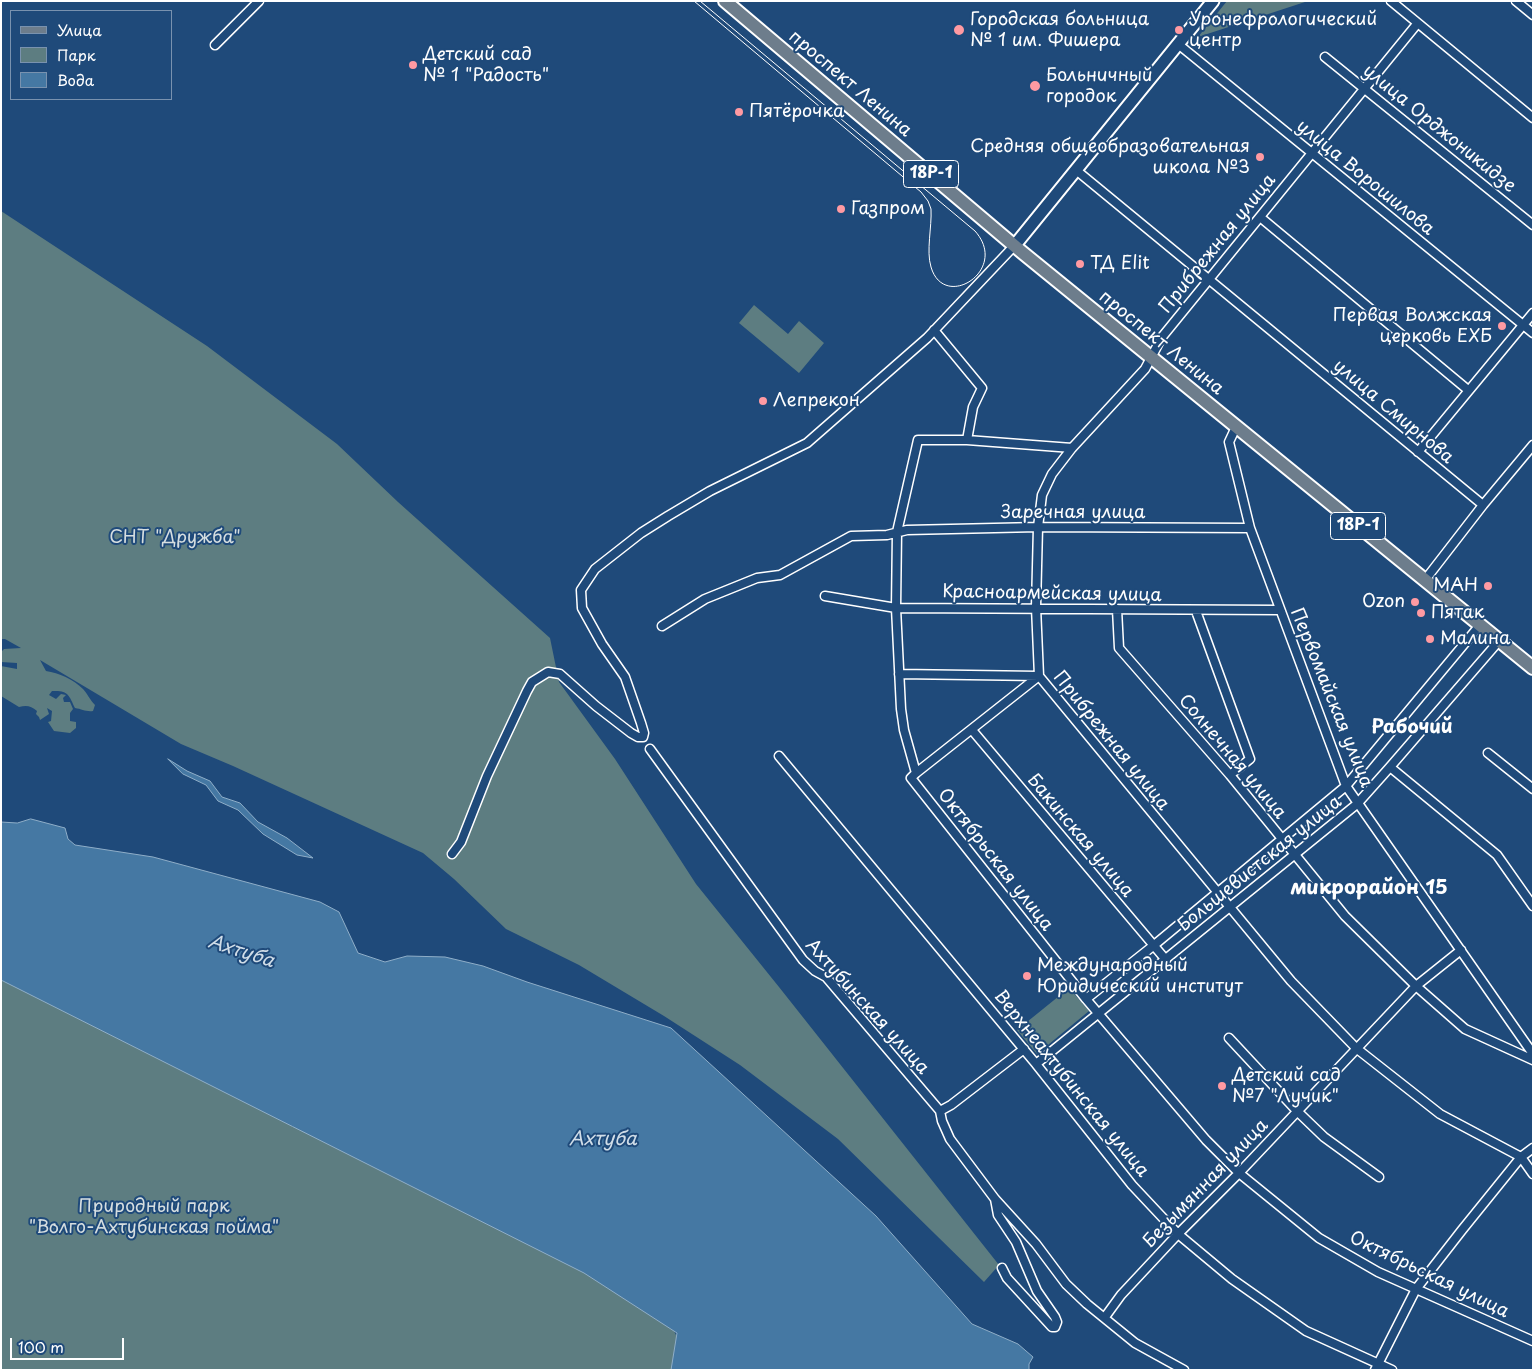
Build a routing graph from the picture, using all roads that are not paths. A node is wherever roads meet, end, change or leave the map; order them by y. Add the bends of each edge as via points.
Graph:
1 (259, 1) edge
2 (725, 1) edge
3 (1213, 1) edge
4 (1391, 1) edge
5 (1516, 1) edge
6 (1533, 15) edge
7 (1416, 24) junction
8 (1178, 44) junction
9 (215, 45) dead end
10 (1325, 57) dead end
11 (1364, 88) junction
12 (1533, 118) edge
13 (1311, 154) junction
14 (1076, 170) junction
15 (1260, 217) junction
16 (1533, 225) edge
17 (1014, 245) junction
18 (1208, 279) junction
19 (1533, 314) edge
20 (1523, 326) junction
21 (934, 330) junction
22 (1533, 333) edge
23 (1150, 357) junction
24 (1468, 390) junction
25 (1236, 427) junction
26 (967, 440) junction
27 (1533, 444) edge
28 (1072, 448) junction
29 (1418, 452) junction
30 (1483, 505) junction
31 (1038, 527) junction
32 (1250, 528) junction
33 (897, 532) junction
34 (1425, 580) junction
35 (825, 596) dead end
36 (1036, 607) junction
37 (896, 608) junction
38 (1117, 609) junction
39 (1196, 610) junction
40 (1280, 610) junction
41 (1480, 625) junction
42 (662, 626) dead end
43 (1499, 641) junction
44 (1533, 668) edge
45 (899, 674) junction
46 (1038, 676) junction
47 (972, 730) junction
48 (650, 749) dead end
49 (1488, 753) dead end
50 (779, 756) dead end
51 (1390, 767) junction
52 (916, 773) junction
53 (1230, 775) junction
54 (1346, 786) junction
55 (1533, 789) edge
56 (1357, 804) junction
57 (1281, 839) junction
58 (452, 854) dead end
59 (1294, 855) junction
60 (1216, 892) junction
61 (1533, 906) edge
62 (1229, 908) junction
63 (1153, 946) junction
64 (1461, 950) junction
65 (1166, 960) junction
66 (1416, 986) junction
67 (1086, 998) junction
68 (1099, 1014) junction
69 (1229, 1038) dead end
70 (1356, 1048) junction
71 (1024, 1049) junction
72 (1533, 1054) edge
73 (1533, 1060) edge
74 (1036, 1064) junction
75 (940, 1111) junction
76 (1297, 1111) junction
77 (1533, 1148) edge
78 (1521, 1157) junction
79 (1239, 1173) junction
80 (1533, 1174) edge
81 (1378, 1177) dead end
82 (995, 1199) junction
83 (1178, 1234) junction
84 (1002, 1268) dead end
85 (1416, 1289) junction
86 (1105, 1317) junction
87 (1533, 1341) edge
88 (1377, 1367) edge
89 (1184, 1370) edge
90 (1392, 1370) edge

1 - 9 street
2 - 17 main road, проспект Ленина / 18Р-1
3 - 8 street
4 - 7 street
5 - 6 street
7 - 11 street, Прибрежная улица
7 - 12 street
8 - 13 street, улица Ворошилова
8 - 14 street
10 - 11 street, улица Орджоникидзе
11 - 13 street, Прибрежная улица
11 - 16 street, улица Орджоникидзе
13 - 15 street, Прибрежная улица
13 - 20 street, улица Ворошилова
14 - 17 street
14 - 18 street, улица Смирнова
15 - 18 street, Прибрежная улица
15 - 24 street
17 - 21 street
17 - 23 main road, проспект Ленина / 18Р-1
18 - 23 street, Прибрежная улица
18 - 29 street, улица Смирнова
19 - 20 street
20 - 22 street, улица Ворошилова
20 - 24 street
21 - 26 street via 982,388 972,407
21 - 58 street via 807,443 710,491 668,516 596,569 582,590 582,608 625,677 643,737 631,733 560,674 548,672 526,690 461,842
23 - 25 main road, проспект Ленина / 18Р-1
23 - 28 street, Прибрежная улица via 1145,369
24 - 29 street
25 - 32 street, Первомайская улица via 1229,442
25 - 34 main road, проспект Ленина / 18Р-1
26 - 28 street, Октябрьская улица
26 - 33 street, Октябрьская улица via 918,440
27 - 30 street
28 - 31 street, Прибрежная улица via 1052,474 1042,494
29 - 30 street, улица Смирнова
30 - 34 street
31 - 32 street, Заречная улица
31 - 33 street, Заречная улица
31 - 36 street, Прибрежная улица
32 - 40 street, Первомайская улица
33 - 37 street, Октябрьская улица
33 - 42 street, Заречная улица via 851,536 780,575 757,578 705,599
34 - 41 main road, проспект Ленина / 18Р-1
35 - 37 street, Красноармейская улица
36 - 37 street, Красноармейская улица
36 - 38 street, Красноармейская улица
36 - 46 street, Прибрежная улица
37 - 45 street, Октябрьская улица
38 - 39 street, Красноармейская улица
38 - 53 street, Солнечная улица via 1119,648
39 - 40 street, Красноармейская улица
39 - 53 street via 1250,759
40 - 54 street, Первомайская улица
41 - 43 main road, проспект Ленина / 18Р-1
41 - 54 street, Большевистская улица
43 - 44 main road, проспект Ленина / 18Р-1
43 - 51 street, Большевистская улица
45 - 46 street
45 - 52 street, Октябрьская улица via 904,730
46 - 47 street
46 - 60 street, Прибрежная улица
47 - 52 street
47 - 63 street, Бакинская улица
48 - 75 street, Ахтубинская улица via 803,960 826,977
49 - 55 street
50 - 71 street, Верхнеахтубинская улица
51 - 56 street, Большевистская улица
51 - 61 street via 1497,855
52 - 67 street, Октябрьская улица via 911,778
53 - 57 street, Солнечная улица
54 - 56 street, Первомайская улица
54 - 57 street, Большевистская улица
56 - 59 street, Большевистская улица
56 - 64 street, Первомайская улица
57 - 59 street, Солнечная улица
57 - 60 street, Большевистская улица
59 - 62 street, Большевистская улица
59 - 66 street, Солнечная улица via 1345,916
60 - 62 street, Прибрежная улица
60 - 63 street, Большевистская улица
62 - 65 street, Большевистская улица
62 - 70 street, Прибрежная улица via 1291,981
63 - 65 street, Бакинская улица
63 - 67 street, Большевистская улица
64 - 66 street, Безымянная улица
64 - 72 street, Первомайская улица
65 - 68 street, Большевистская улица
66 - 70 street, Безымянная улица
66 - 73 street, Солнечная улица via 1465,1030
67 - 68 street, Октябрьская улица
68 - 74 street, Большевистская улица
68 - 79 street, Октябрьская улица via 1206,1140
69 - 76 street
70 - 76 street, Безымянная улица
70 - 78 street, Прибрежная улица via 1440,1114
71 - 74 street, Верхнеахтубинская улица
71 - 75 street
74 - 83 street, Верхнеахтубинская улица via 1132,1185
75 - 82 street, Ахтубинская улица via 950,1139
76 - 79 street, Безымянная улица
76 - 81 street
77 - 78 street
78 - 80 street, Прибрежная улица
78 - 85 street
79 - 83 street, Безымянная улица
79 - 85 street, Октябрьская улица via 1319,1238 1378,1272
82 - 84 street via 998,1215 1016,1242 1037,1291 1055,1317 1055,1327 1007,1278
82 - 86 street, Ахтубинская улица via 1036,1244 1066,1284
83 - 86 street, Безымянная улица via 1121,1295
83 - 88 street, Верхнеахтубинская улица via 1232,1279 1306,1331
85 - 87 street, Октябрьская улица
85 - 88 street
86 - 89 street, Ахтубинская улица via 1135,1343
88 - 90 street, Верхнеахтубинская улица

